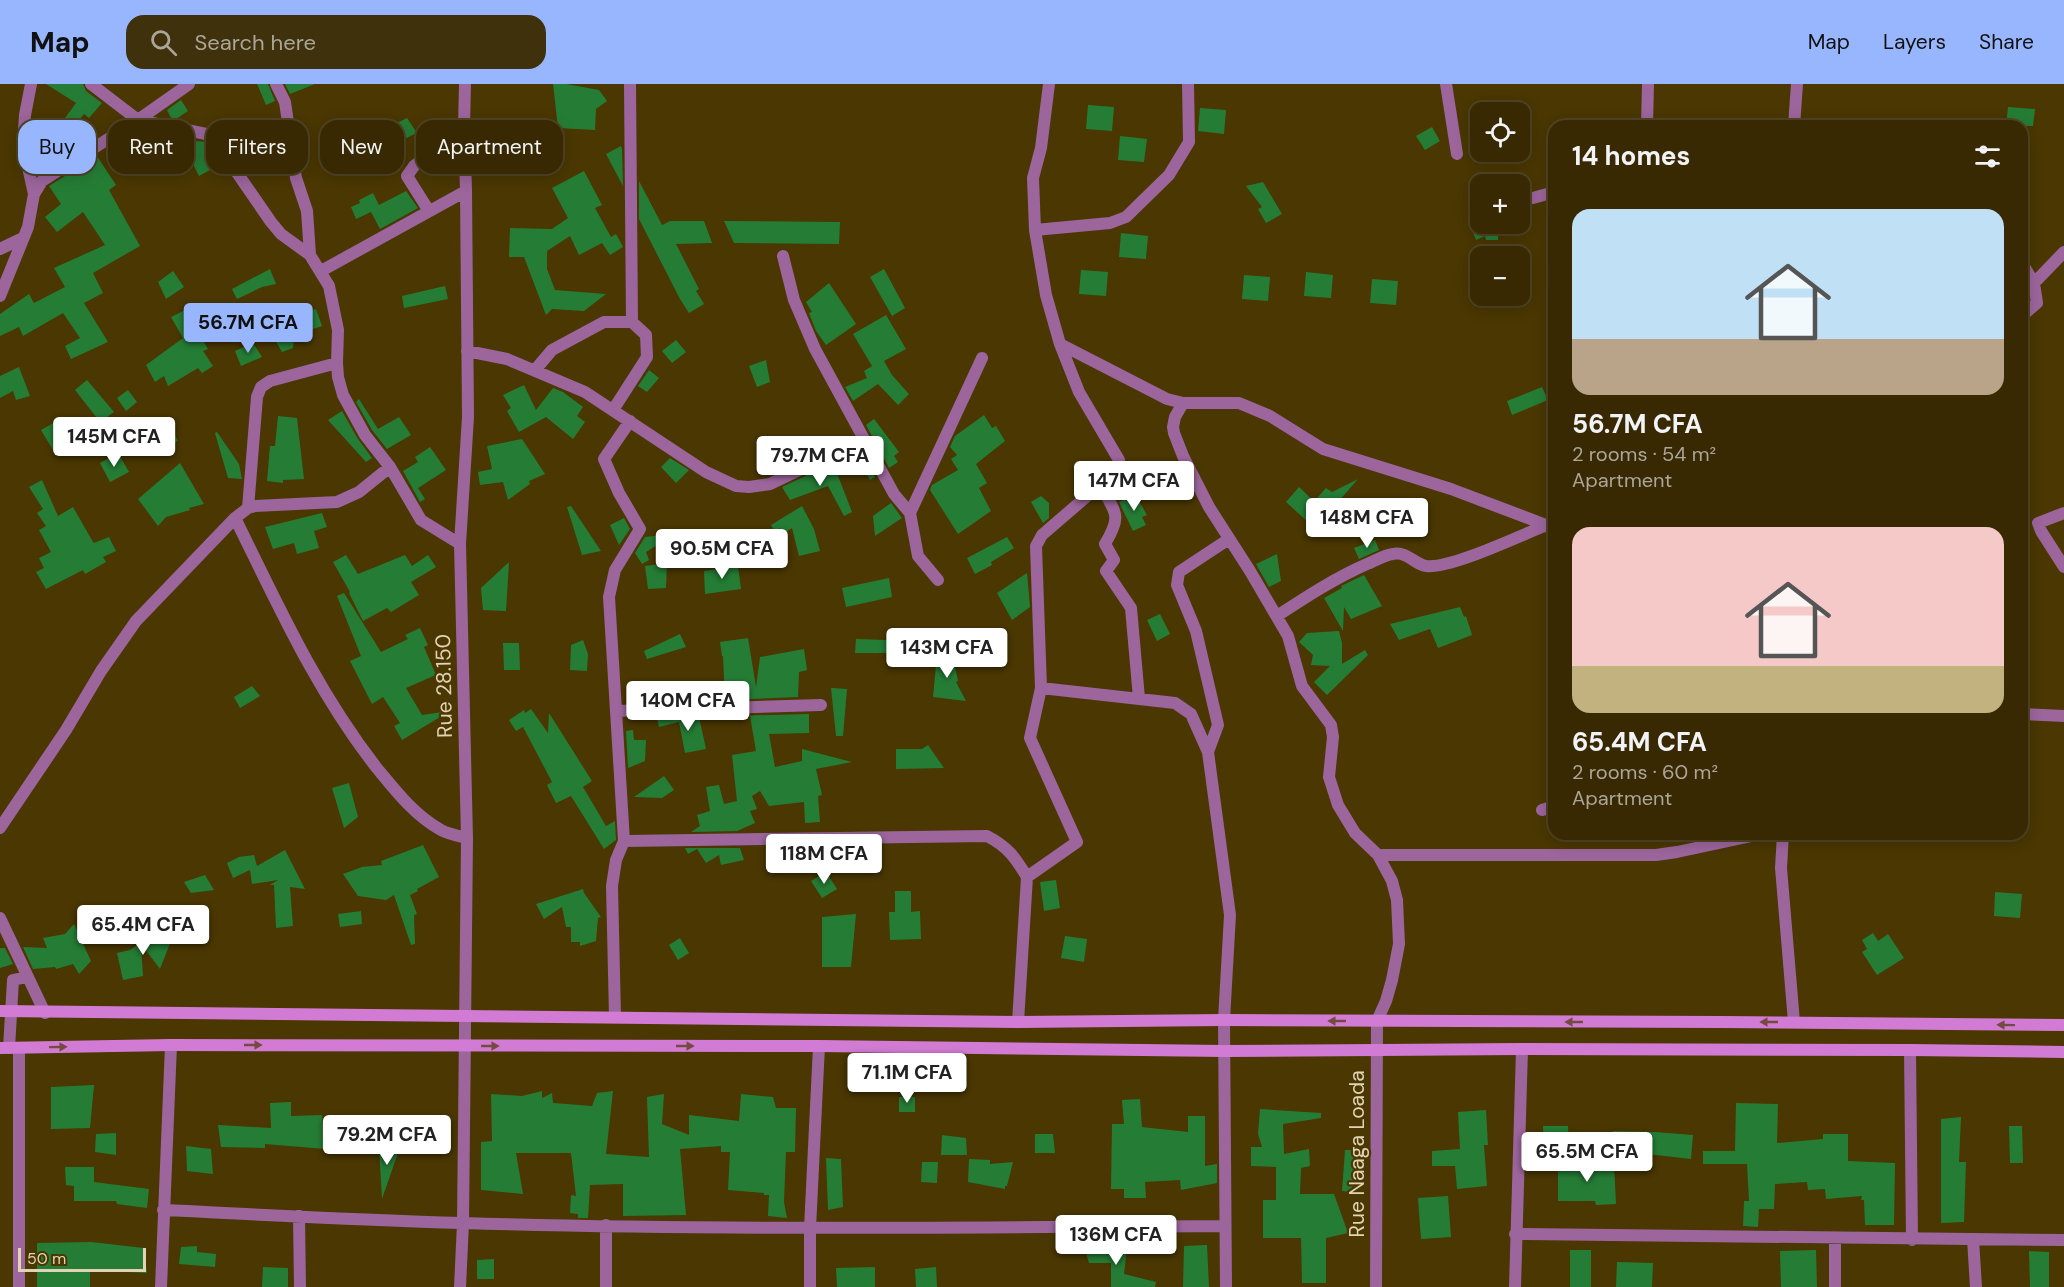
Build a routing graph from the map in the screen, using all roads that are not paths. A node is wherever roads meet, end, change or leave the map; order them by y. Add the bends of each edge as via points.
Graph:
1 (31, 84) edge
2 (91, 84) edge
3 (189, 84) edge
4 (276, 84) edge
5 (465, 84) edge
6 (630, 84) edge
7 (1049, 84) edge
8 (1188, 84) edge
9 (1446, 84) edge
10 (1648, 84) edge
11 (1797, 84) edge
12 (138, 120) joint
13 (464, 120) edge
14 (1647, 120) edge
15 (1794, 120) edge
16 (194, 132) edge
17 (108, 138) edge
18 (1457, 154) dead end
19 (416, 164) edge
20 (465, 174) edge
21 (466, 191) junction
22 (34, 194) junction
23 (1548, 194) edge
24 (1533, 198) dead end
25 (429, 211) junction
26 (1035, 230) junction
27 (23, 238) junction
28 (0, 249) edge
29 (2064, 252) edge
30 (310, 255) junction
31 (783, 256) dead end
32 (321, 271) junction
33 (2028, 273) edge
34 (2034, 283) junction
35 (0, 296) edge
36 (2028, 311) edge
37 (632, 322) junction
38 (1060, 344) junction
39 (467, 351) junction
40 (982, 358) dead end
41 (337, 363) junction
42 (535, 370) junction
43 (1184, 403) junction
44 (613, 410) junction
45 (630, 421) junction
46 (863, 439) junction
47 (390, 467) junction
48 (1100, 484) junction
49 (248, 508) junction
50 (910, 513) junction
51 (2064, 513) edge
52 (235, 518) junction
53 (1548, 525) edge
54 (1548, 527) edge
55 (1229, 539) junction
56 (460, 544) junction
57 (2064, 567) edge
58 (938, 580) dead end
59 (1276, 616) junction
60 (1041, 688) junction
61 (1138, 698) junction
62 (821, 705) dead end
63 (616, 711) junction
64 (2028, 714) edge
65 (2064, 716) edge
66 (1208, 752) junction
67 (0, 828) edge
68 (467, 838) junction
69 (1733, 840) edge
70 (1783, 840) edge
71 (624, 841) junction
72 (1378, 855) junction
73 (1027, 877) junction
74 (0, 918) edge
75 (27, 977) junction
76 (6, 980) edge
77 (5, 1011) edge
78 (45, 1013) junction
79 (464, 1015) junction
80 (615, 1017) junction
81 (1224, 1020) junction
82 (1377, 1021) junction
83 (1018, 1022) junction
84 (1794, 1022) junction
85 (2064, 1025) edge
86 (171, 1045) junction
87 (464, 1046) junction
88 (819, 1046) junction
89 (10, 1048) edge
90 (1377, 1049) junction
91 (1522, 1049) junction
92 (1910, 1050) junction
93 (1225, 1051) junction
94 (2064, 1052) edge
95 (163, 1210) junction
96 (299, 1216) junction
97 (462, 1223) junction
98 (606, 1225) junction
99 (1225, 1226) junction
100 (810, 1228) junction
101 (1515, 1234) junction
102 (1835, 1238) junction
103 (1973, 1239) junction
104 (1912, 1240) junction
105 (2064, 1240) edge
106 (19, 1287) edge
107 (161, 1287) edge
108 (300, 1287) edge
109 (460, 1287) edge
110 (606, 1287) edge
111 (810, 1287) edge
112 (1226, 1287) edge
113 (1376, 1287) edge
114 (1515, 1287) edge
115 (1835, 1287) edge
116 (1976, 1287) edge

1 - 22 street via 23,145
2 - 12 street
3 - 12 street
4 - 30 street via 285,102 296,178 307,211
5 - 13 street, Rue 28.150
6 - 37 street
7 - 26 street via 1033,178
8 - 26 street via 1189,142 1169,175 1126,217 1110,223
9 - 18 street
10 - 14 street
11 - 15 street
16 - 30 street via 211,135 271,222
17 - 22 street via 47,176
19 - 25 street via 407,176
20 - 21 street, Rue 28.150
21 - 25 street
21 - 39 street, Rue 28.150
22 - 27 street
23 - 24 street
25 - 32 street
26 - 38 street via 1046,295
27 - 28 street
27 - 35 street
29 - 34 street
30 - 32 street
31 - 46 street via 794,300 815,349
32 - 41 street via 329,286 339,330
33 - 34 street
34 - 36 street via 2037,303
37 - 42 street via 604,322 552,350
37 - 44 street via 646,335 647,357
38 - 43 street via 1167,399
38 - 48 street via 1079,392 1119,460 1115,472
39 - 42 street via 507,359
39 - 56 street, Rue 28.150 via 468,417
40 - 50 street
41 - 47 street via 343,395 365,435
41 - 49 street via 270,381 261,387
42 - 44 street via 585,392
43 - 53 street via 1239,403 1270,416 1323,449 1451,489
43 - 55 street via 1175,417 1174,434
44 - 45 street
45 - 46 street via 706,472 748,488 770,484
45 - 63 street via 604,459 640,529 615,570 609,597
46 - 50 street via 894,494
47 - 49 street via 359,492 337,502
47 - 56 street via 421,520
48 - 60 street via 1042,535 1036,546
48 - 61 street via 1116,516 1115,527 1105,544 1114,560 1106,571 1131,608
49 - 52 street
50 - 58 street via 918,556
51 - 57 street via 2038,523
52 - 67 street via 136,621
52 - 68 street via 302,656 335,711 395,790 422,817 442,831
54 - 59 street via 1441,564 1427,566 1406,555 1391,554 1320,588
55 - 59 street
55 - 66 street via 1179,572 1177,585 1196,631 1218,725
56 - 68 street, Rue 28.150
59 - 72 street via 1288,636 1302,686 1330,725 1333,737 1329,777 1338,805 1354,833
60 - 61 street
60 - 73 street via 1030,738 1077,842
61 - 66 street via 1175,703 1191,714
62 - 63 street
63 - 71 street
64 - 65 street
66 - 81 street via 1230,915
68 - 79 street, Rue 28.150
69 - 72 street via 1656,855
70 - 84 street via 1781,868
71 - 73 street via 987,836 1013,854
71 - 80 street via 612,886
72 - 82 street via 1397,900 1398,944 1392,980
73 - 83 street
74 - 75 street
75 - 76 street
75 - 78 street
76 - 77 street
77 - 78 main road
77 - 89 street
78 - 79 main road
79 - 80 main road
79 - 87 street, Rue 28.150
80 - 83 main road
82 -> 81 main road
81 - 83 main road
81 - 93 street
84 -> 82 main road
82 - 90 street, Rue Naaga Loada
85 -> 84 main road
86 -> 87 main road
89 -> 86 main road
86 - 95 street
87 -> 88 main road
87 - 97 street, Rue 28.150
88 - 93 main road
88 - 100 street
89 - 106 street
90 - 91 main road
90 - 93 main road
90 - 113 street, Rue Naaga Loada
91 - 92 main road
91 - 101 street
92 - 94 main road
92 - 104 street
93 - 99 street
95 - 96 street
95 - 107 street
96 - 97 street
96 - 108 street
97 - 98 street
97 - 109 street, Rue 28.150
98 - 100 street
98 - 110 street
99 - 100 street
99 - 112 street
100 - 111 street
101 - 102 street
101 - 114 street
102 - 104 street
102 - 115 street
103 - 104 street
103 - 105 street
103 - 116 street

